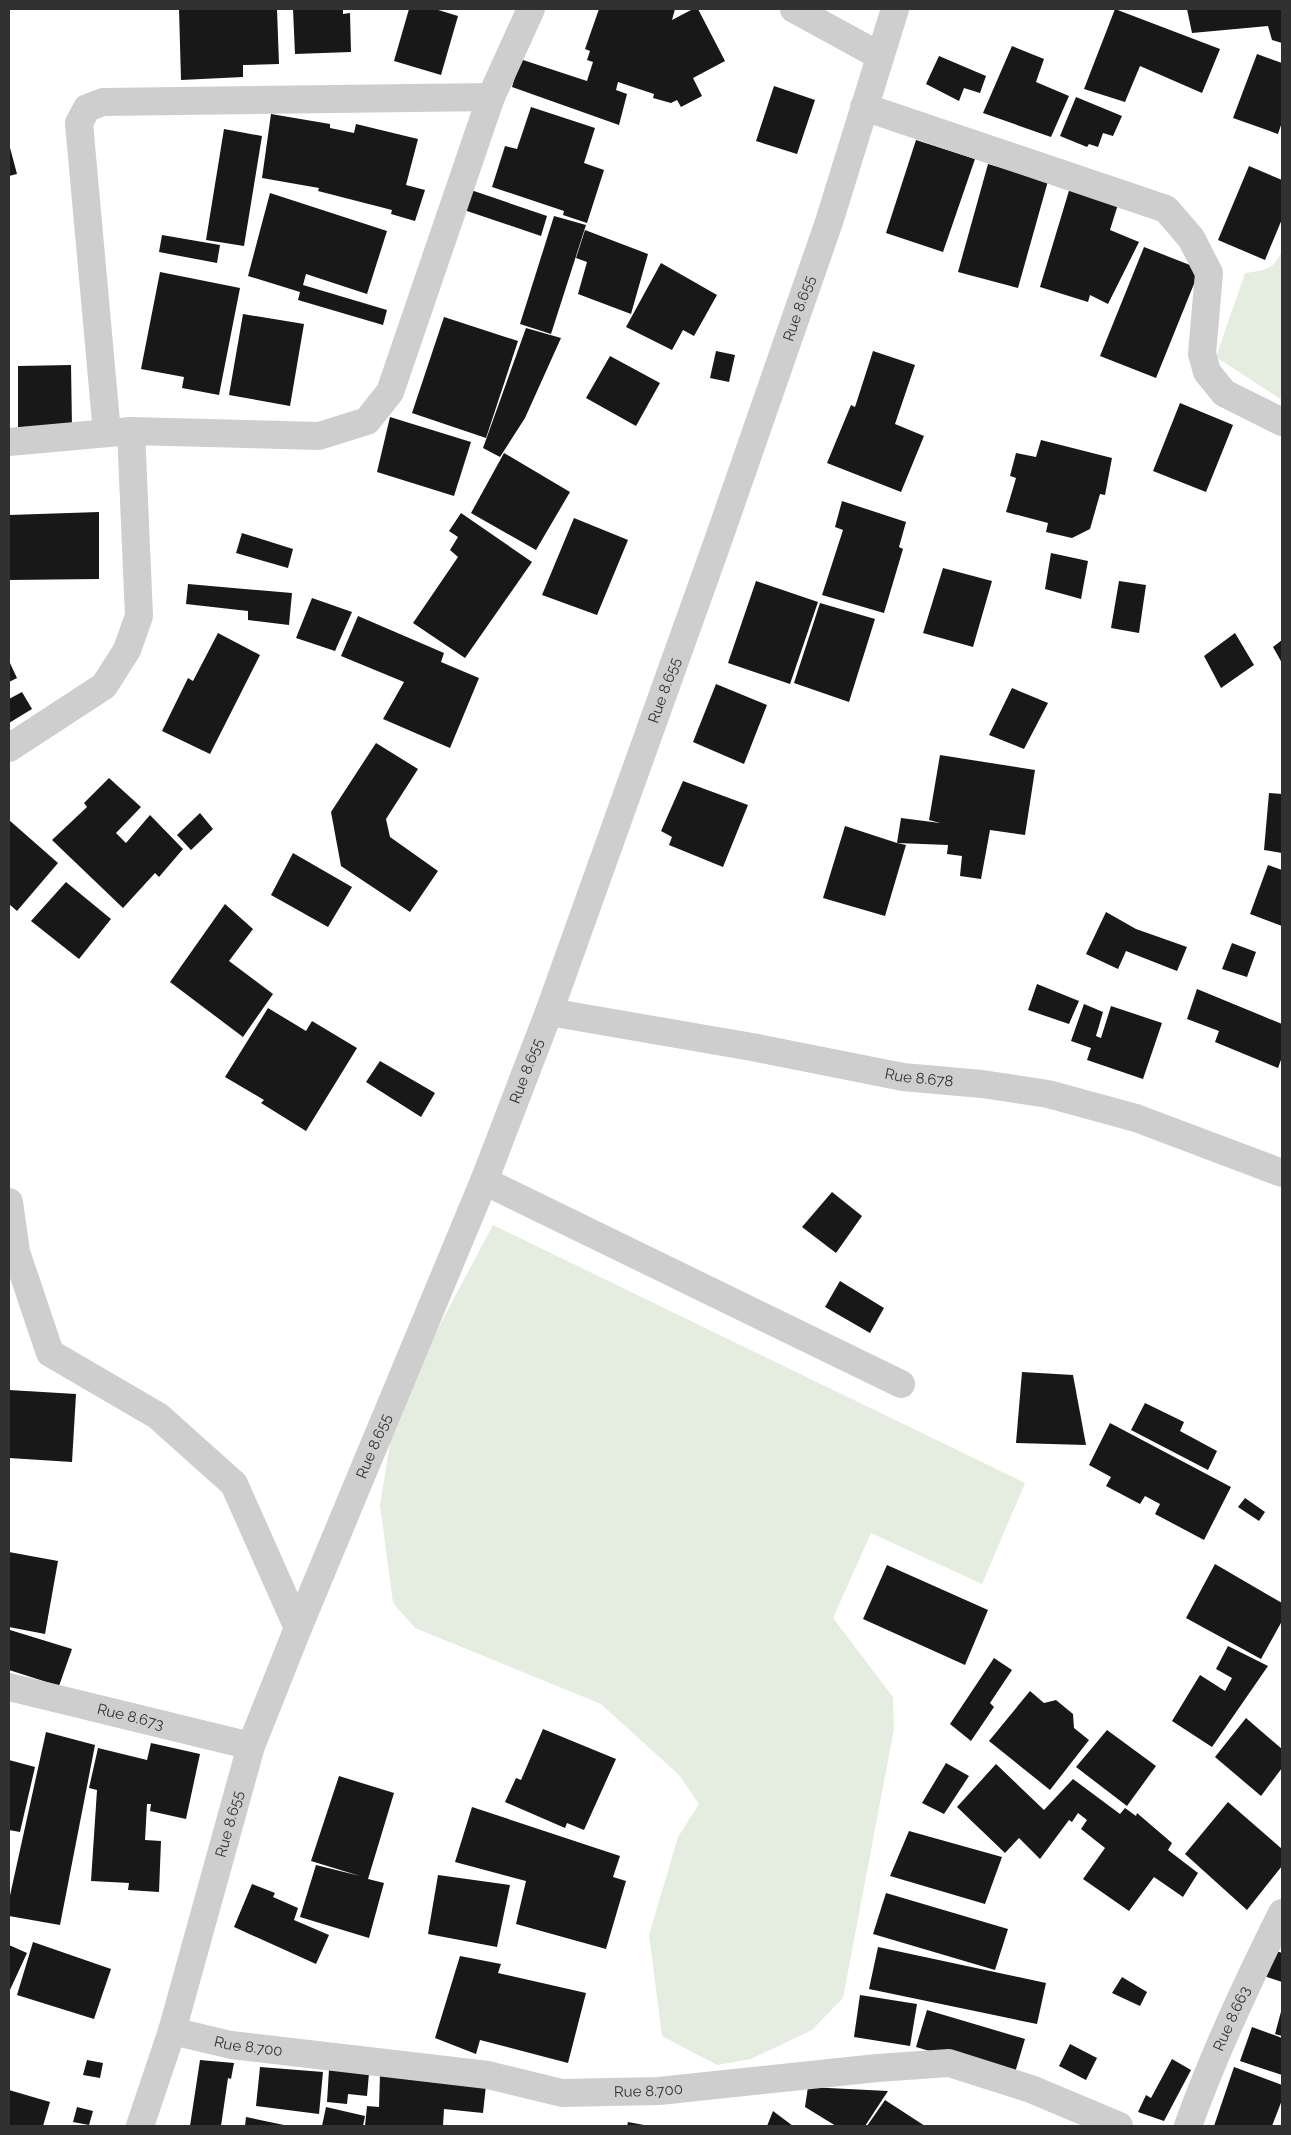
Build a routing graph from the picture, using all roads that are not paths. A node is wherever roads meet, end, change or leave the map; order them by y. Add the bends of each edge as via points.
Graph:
1 (531, 9) edge
2 (794, 9) edge
3 (895, 9) edge
4 (880, 56) junction
5 (491, 97) junction
6 (864, 107) junction
7 (1282, 422) edge
8 (119, 432) junction
9 (9, 442) edge
10 (9, 748) edge
11 (549, 1012) junction
12 (1282, 1173) edge
13 (484, 1181) junction
14 (9, 1202) edge
15 (902, 1384) dead end
16 (298, 1628) junction
17 (9, 1687) edge
18 (251, 1746) junction
19 (1282, 1913) edge
20 (172, 2031) junction
21 (140, 2126) edge
22 (1119, 2126) edge
23 (1188, 2126) edge

1 - 5 street
2 - 4 street
3 - 4 street, Rue 8.655
4 - 6 street, Rue 8.655
5 - 8 street via 390,392 367,421 319,436
5 - 8 street via 103,102 86,108 78,123
6 - 7 street via 1166,210 1192,238 1209,273 1202,354 1207,372 1224,394
6 - 11 street, Rue 8.655 via 829,222
8 - 9 street
8 - 10 street via 139,616 127,650 104,686
11 - 12 street, Rue 8.678 via 904,1077 1048,1094 1136,1118
11 - 13 street, Rue 8.655
13 - 15 street
13 - 16 street, Rue 8.655
14 - 16 street via 16,1252 50,1353 158,1416 234,1484
16 - 18 street, Rue 8.655
17 - 18 street, Rue 8.673
18 - 20 street, Rue 8.655
19 - 23 street, Rue 8.663 via 1234,2010
20 - 21 street, Rue 8.655
20 - 22 street, Rue 8.700 via 231,2045 488,2075 562,2093 659,2091 950,2063 1031,2089

